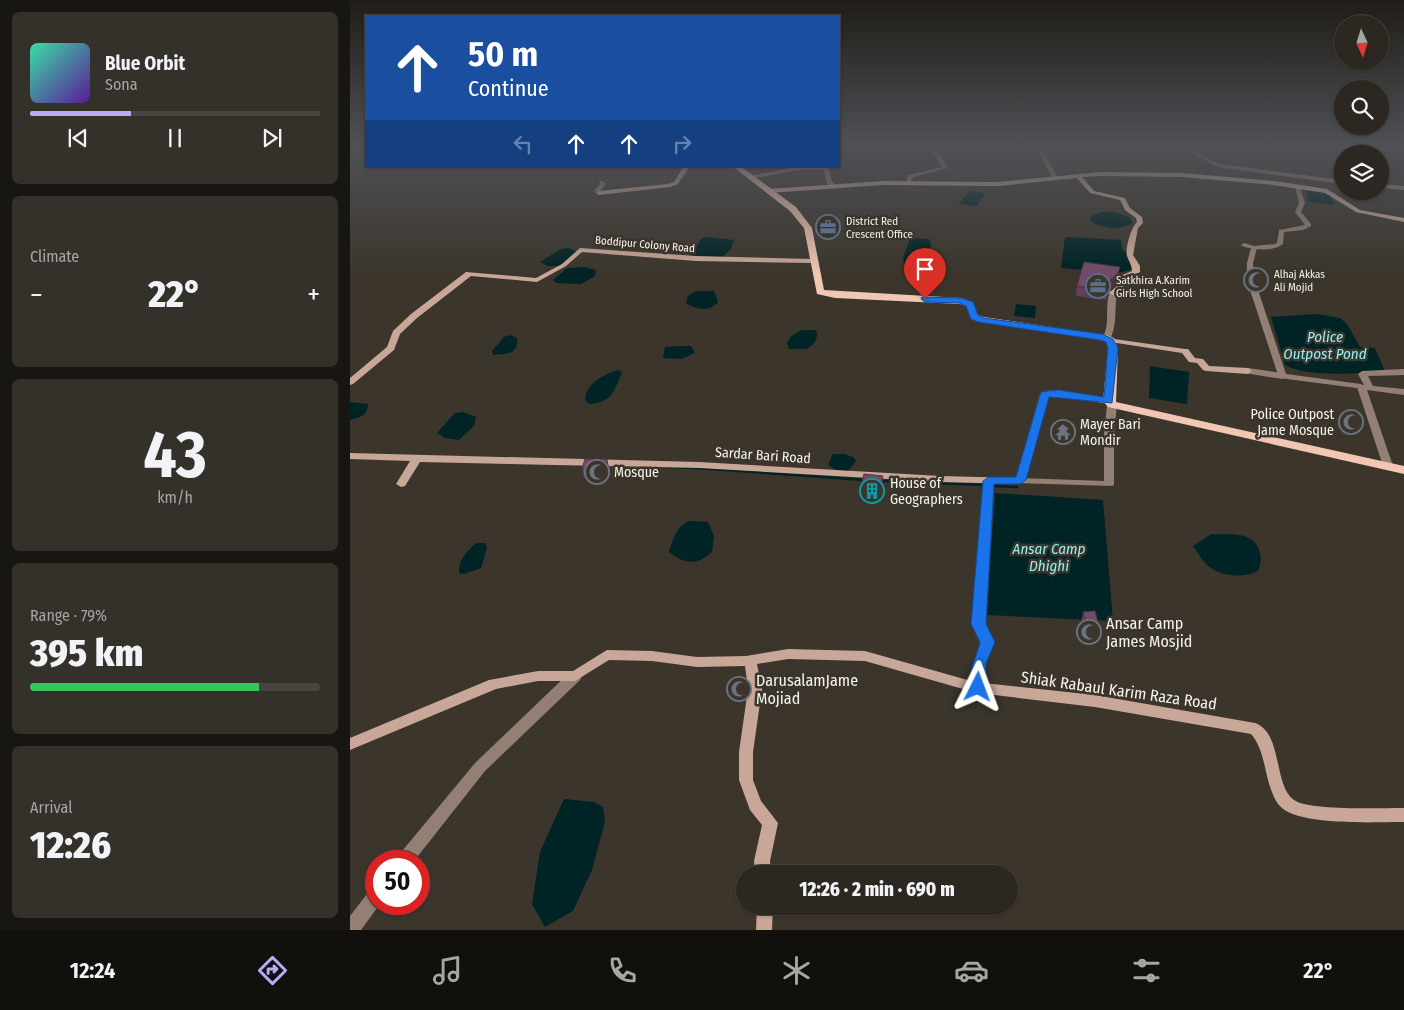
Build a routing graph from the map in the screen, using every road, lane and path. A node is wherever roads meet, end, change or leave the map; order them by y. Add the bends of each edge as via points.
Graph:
1 (600, 187) edge
2 (654, 187) edge
3 (763, 187) edge
4 (826, 187) edge
5 (1088, 187) edge
6 (1298, 188) joint
7 (768, 191) junction
8 (599, 193) joint
9 (1404, 220) edge
10 (1244, 245) dead end
11 (1254, 248) junction
12 (813, 262) junction
13 (1113, 293) joint
14 (1108, 340) junction
15 (1248, 371) joint
16 (1404, 372) edge
17 (1282, 376) junction
18 (350, 382) edge
19 (1365, 388) junction
20 (1404, 392) edge
21 (1110, 403) junction
22 (350, 456) edge
23 (417, 459) junction
24 (1388, 466) junction
25 (1404, 470) edge
26 (1020, 480) junction
27 (989, 481) junction
28 (401, 484) dead end
29 (978, 624) joint
30 (750, 660) junction
31 (575, 676) junction
32 (977, 688) junction
33 (350, 744) edge
34 (1404, 816) edge
35 (413, 850) edge
36 (762, 865) edge
37 (365, 910) edge
38 (765, 915) edge
39 (350, 930) edge
40 (764, 930) edge

1 - 8 street
2 - 8 main road
3 - 7 main road
4 - 7 main road
5 - 13 main road via 1092,192 1122,199 1127,209 1139,217 1140,223 1133,231 1130,255 1136,272 1123,278
6 - 9 main road via 1327,191 1358,212
6 - 11 street via 1302,203 1298,212 1309,225 1281,231 1278,246
7 - 12 main road via 793,209 808,228
10 - 11 street
11 - 17 street via 1250,263 1251,281
12 - 14 main road via 820,292 961,300 970,304 974,317 982,320
12 - 18 main road, Boddipur Colony Road via 713,261 580,250 564,265 537,280 469,274 414,316 396,333 391,348
13 - 14 street
14 - 15 main road via 1185,351 1192,360 1200,361 1206,368
14 - 21 main road via 1113,348
15 - 17 street
16 - 19 street via 1362,374
17 - 19 street
19 - 20 street
19 - 24 street
21 - 24 main road
21 - 26 main road via 1059,393 1044,394
21 - 26 street via 1109,484
22 - 23 main road, Sardar Bari Road
23 - 27 main road, Sardar Bari Road via 700,465
23 - 28 main road
24 - 25 main road
26 - 27 main road, Sardar Bari Road
27 - 29 street
29 - 32 main road via 987,642 979,663
30 - 31 main road, Shiak Rabaul Karim Raza Road via 697,662 652,656 607,656
30 - 32 main road, Shiak Rabaul Karim Raza Road via 788,654 866,656
30 - 36 main road via 755,689 746,752 746,780 755,805 770,823
31 - 33 main road via 538,676 494,684
31 - 35 street via 480,767
32 - 34 main road, Shiak Rabaul Karim Raza Road via 1095,701 1255,729 1264,742 1279,792 1288,805 1319,812
37 - 39 street
38 - 40 main road

